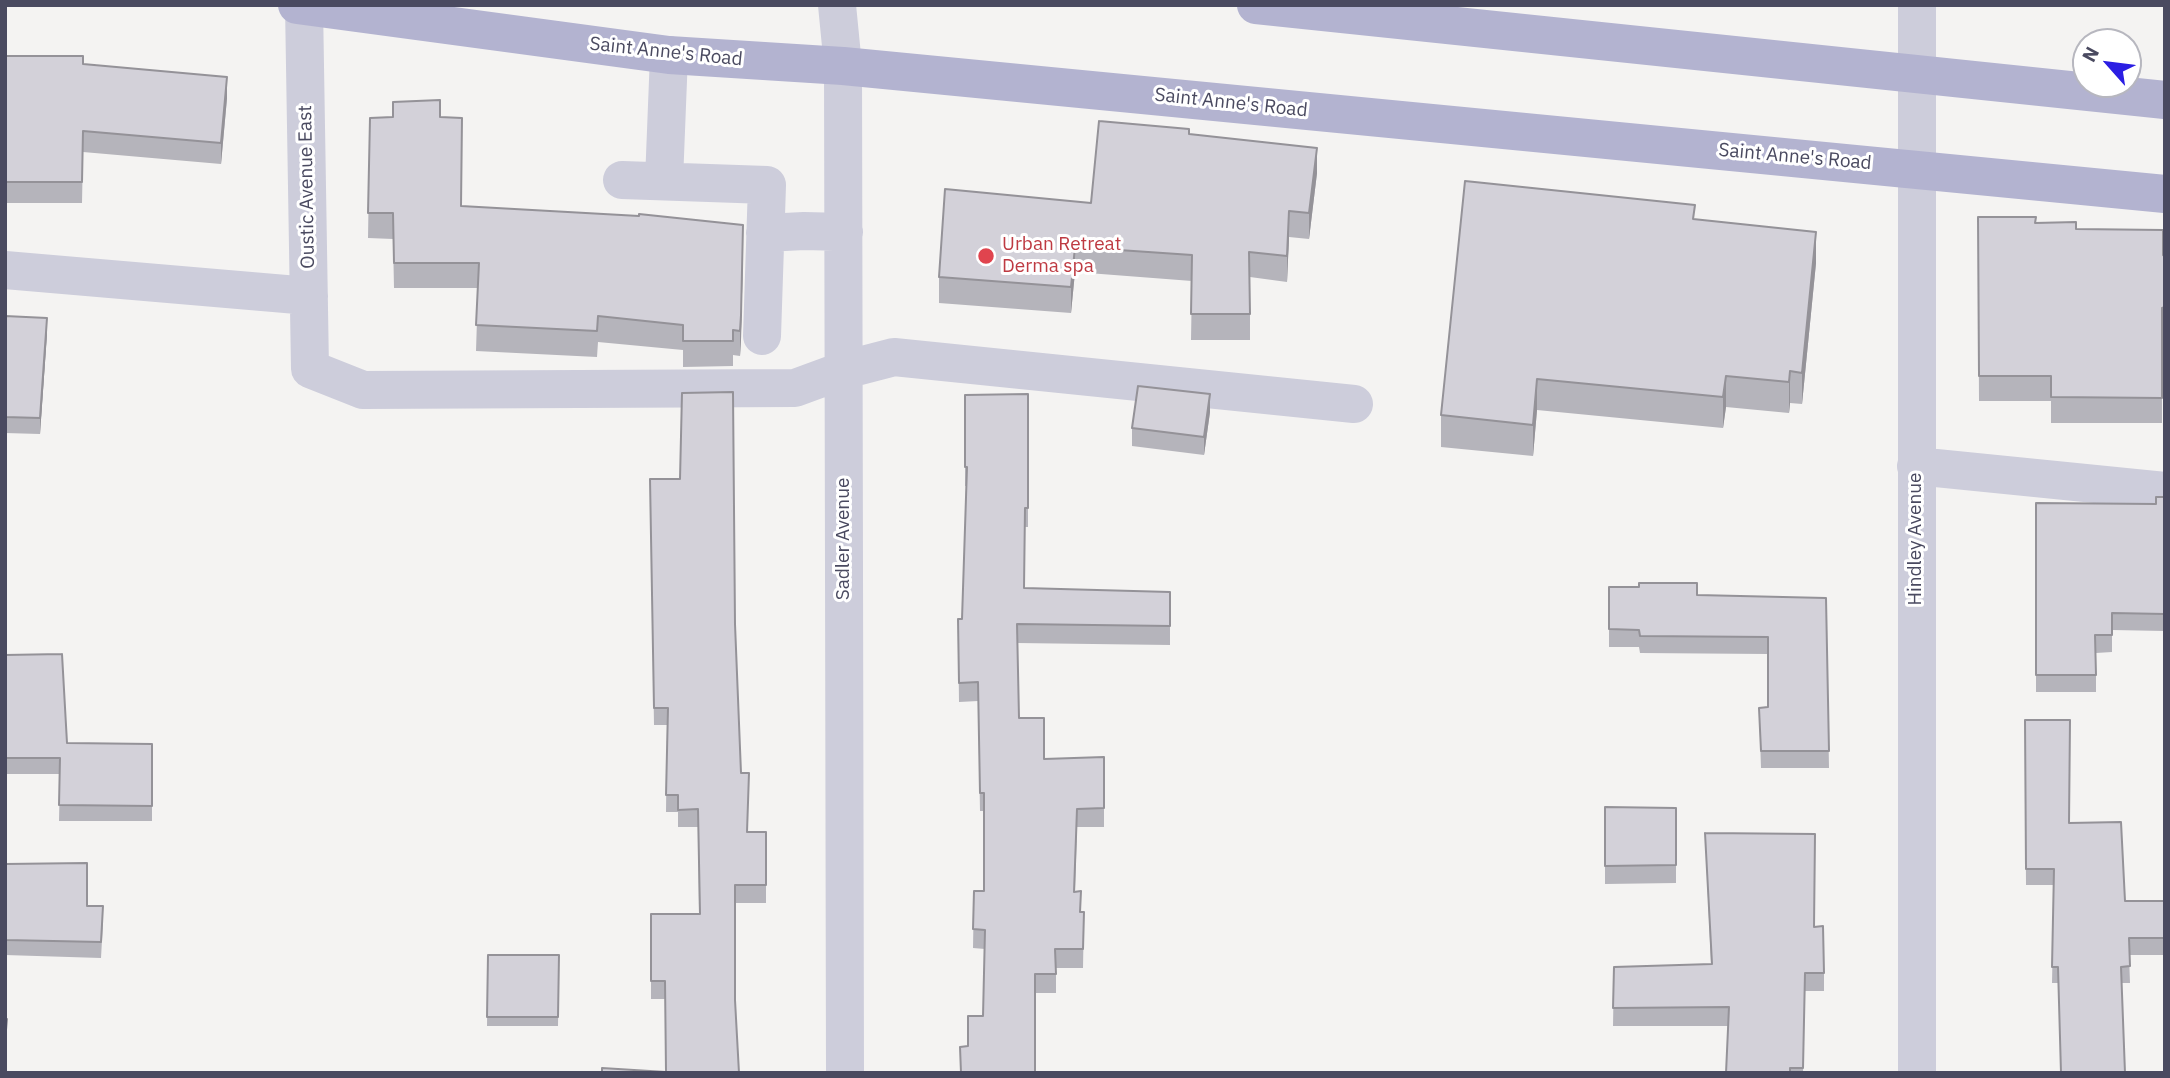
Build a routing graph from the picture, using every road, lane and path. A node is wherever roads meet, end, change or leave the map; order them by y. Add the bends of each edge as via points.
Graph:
1 (297, 5) edge
2 (837, 5) edge
3 (1256, 5) edge
4 (1917, 5) edge
5 (304, 6) edge
6 (669, 55) junction
7 (843, 66) junction
8 (1916, 74) junction
9 (2165, 100) edge
10 (1916, 169) junction
11 (622, 180) dead end
12 (664, 181) junction
13 (2165, 194) edge
14 (844, 232) junction
15 (765, 233) junction
16 (5, 270) edge
17 (309, 296) junction
18 (762, 336) dead end
19 (844, 370) junction
20 (1354, 404) dead end
21 (1916, 466) junction
22 (2165, 491) edge
23 (845, 1073) edge
24 (1917, 1073) edge

1 - 5 main road, Saint Anne's Road
2 - 7 street, Sadler Avenue
3 - 8 main road
4 - 8 street, Hindley Avenue
5 - 6 main road, Saint Anne's Road
5 - 17 street, Oustic Avenue East
6 - 7 main road, Saint Anne's Road
6 - 12 street
7 - 10 main road, Saint Anne's Road
7 - 14 street, Sadler Avenue
8 - 9 main road
8 - 10 street, Hindley Avenue
10 - 13 main road, Saint Anne's Road
10 - 21 street, Hindley Avenue
11 - 12 street
12 - 15 street via 767,185
14 - 15 street
14 - 19 street, Sadler Avenue
15 - 18 street
16 - 17 street
17 - 19 street, Oustic Avenue East via 310,369 363,390 795,388
19 - 20 street via 900,358
19 - 23 street, Sadler Avenue
21 - 22 street
21 - 24 street, Hindley Avenue

